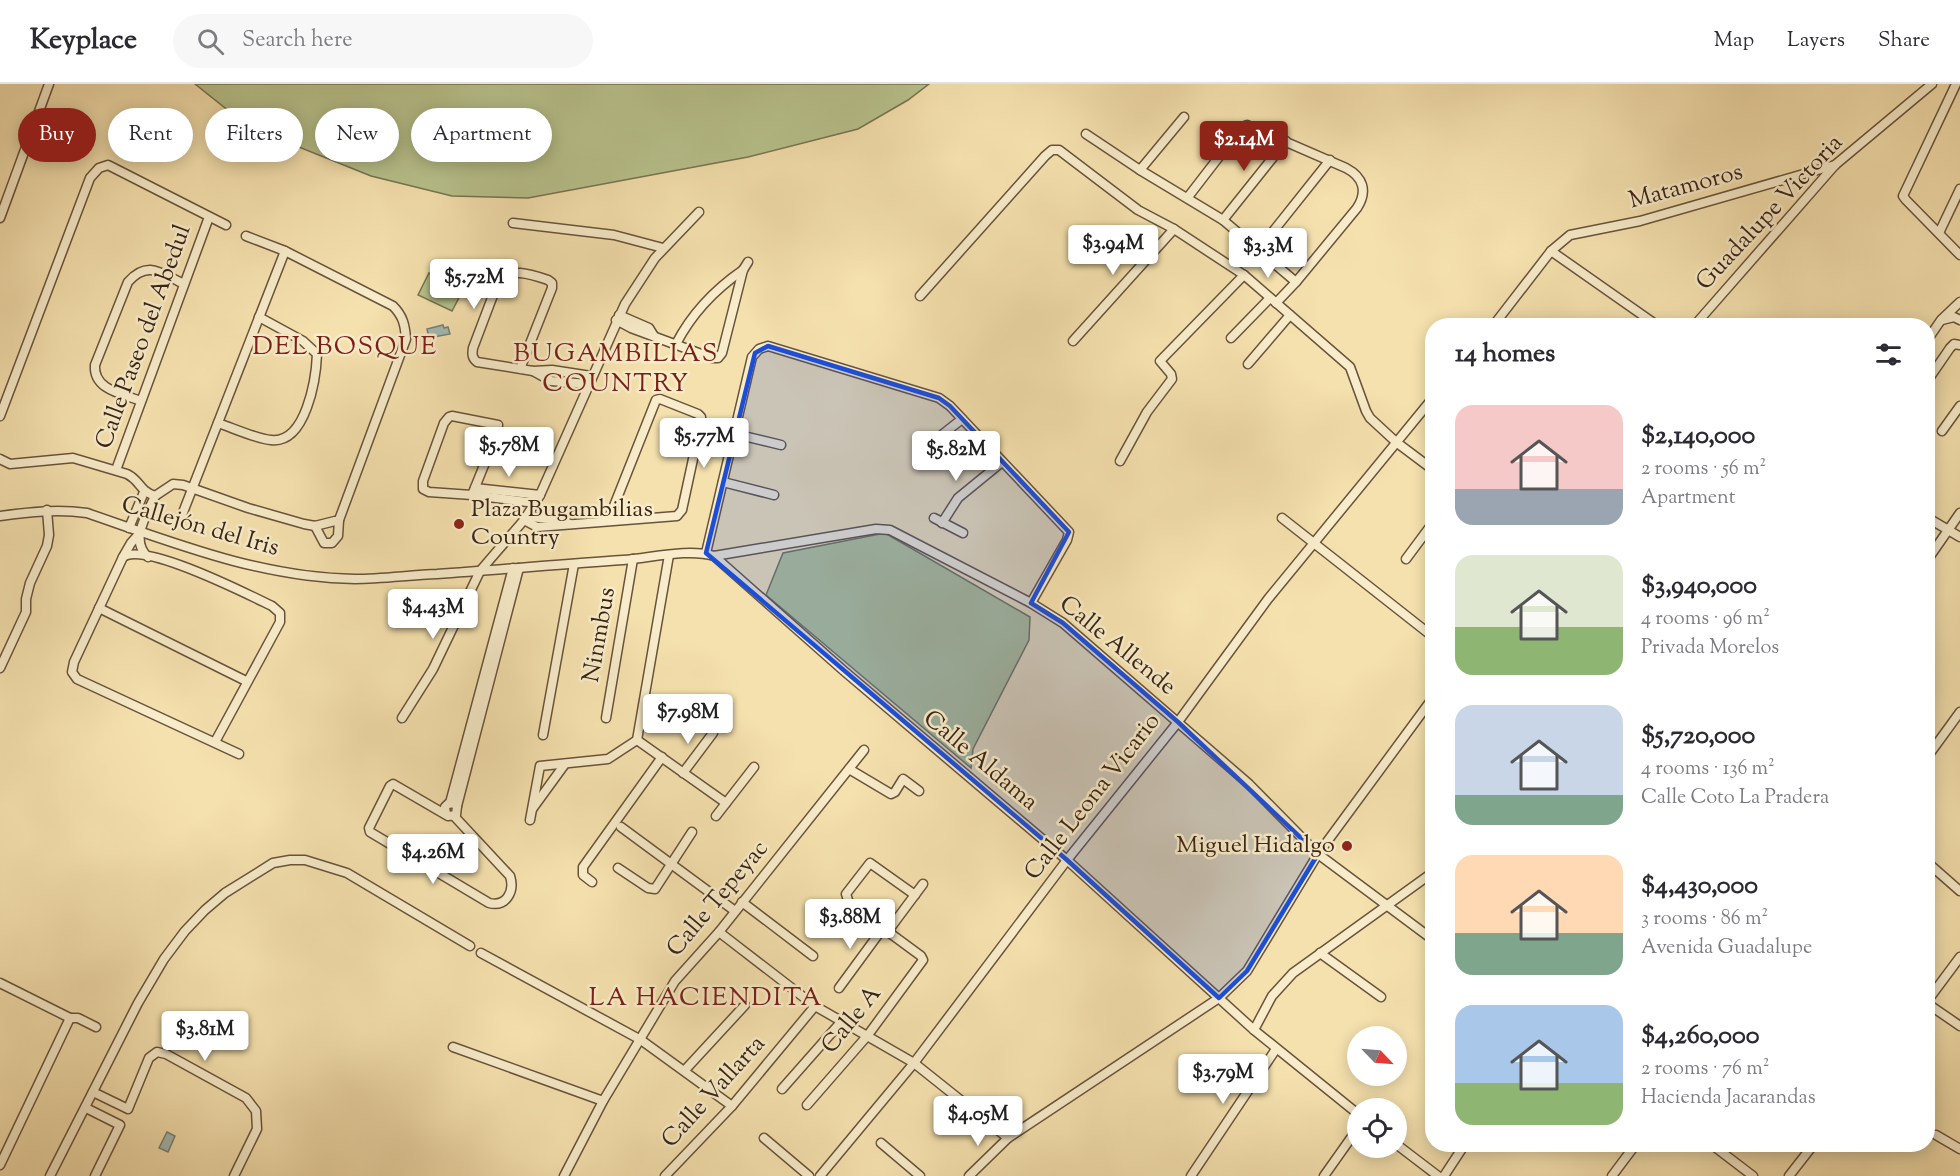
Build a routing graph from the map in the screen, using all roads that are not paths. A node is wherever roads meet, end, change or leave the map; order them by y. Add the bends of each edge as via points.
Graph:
1 (49, 84) edge
2 (1932, 84) edge
3 (1956, 84) edge
4 (1184, 117) dead end
5 (1086, 134) dead end
6 (1286, 141) junction
7 (1330, 160) junction
8 (1835, 165) junction
9 (1140, 170) junction
10 (1960, 189) edge
11 (1188, 197) junction
12 (699, 213) dead end
13 (209, 217) junction
14 (0, 218) edge
15 (1223, 220) junction
16 (513, 224) dead end
17 (226, 225) dead end
18 (1174, 229) junction
19 (1939, 234) junction
20 (246, 236) dead end
21 (663, 248) junction
22 (1259, 249) junction
23 (285, 251) junction
24 (1551, 251) junction
25 (1960, 255) edge
26 (1244, 275) junction
27 (1296, 282) junction
28 (184, 284) junction
29 (920, 296) dead end
30 (1273, 301) junction
31 (1960, 302) edge
32 (1290, 315) junction
33 (259, 317) junction
34 (618, 317) junction
35 (1499, 318) edge
36 (1647, 318) edge
37 (1701, 318) edge
38 (1941, 320) junction
39 (1960, 320) edge
40 (1935, 329) edge
41 (1231, 338) dead end
42 (1073, 341) dead end
43 (676, 344) junction
44 (1960, 345) edge
45 (1248, 364) dead end
46 (520, 369) junction
47 (1935, 370) edge
48 (590, 380) junction
49 (141, 401) junction
50 (1960, 406) edge
51 (1425, 407) edge
52 (0, 416) edge
53 (962, 419) junction
54 (218, 423) junction
55 (1942, 431) dead end
56 (735, 434) junction
57 (1396, 442) junction
58 (781, 445) dead end
59 (919, 453) dead end
60 (0, 459) edge
61 (1120, 461) dead end
62 (1002, 462) junction
63 (1425, 464) edge
64 (116, 470) junction
65 (723, 482) junction
66 (192, 489) junction
67 (473, 491) junction
68 (144, 492) junction
69 (540, 495) junction
70 (774, 495) dead end
71 (155, 496) junction
72 (535, 503) junction
73 (47, 510) junction
74 (1960, 513) edge
75 (182, 515) dead end
76 (0, 516) edge
77 (526, 518) junction
78 (1282, 518) dead end
79 (339, 520) junction
80 (608, 521) junction
81 (1935, 522) edge
82 (315, 526) junction
83 (129, 528) junction
84 (1949, 530) junction
85 (141, 532) junction
86 (963, 533) dead end
87 (1425, 533) edge
88 (1960, 537) edge
89 (1314, 542) junction
90 (1935, 549) edge
91 (710, 554) junction
92 (669, 555) junction
93 (123, 557) junction
94 (148, 557) junction
95 (633, 559) junction
96 (1406, 559) dead end
97 (574, 564) junction
98 (516, 568) junction
99 (480, 571) junction
100 (1031, 603) junction
101 (99, 608) junction
102 (1425, 630) edge
103 (0, 668) edge
104 (246, 681) junction
105 (1425, 709) edge
106 (1960, 712) edge
107 (402, 718) dead end
108 (606, 718) dead end
109 (1178, 722) junction
110 (713, 734) dead end
111 (543, 735) dead end
112 (637, 740) junction
113 (215, 742) junction
114 (1935, 746) edge
115 (864, 750) dead end
116 (239, 754) dead end
117 (662, 757) junction
118 (565, 764) junction
119 (754, 767) dead end
120 (849, 769) junction
121 (683, 773) junction
122 (919, 791) dead end
123 (726, 803) junction
124 (533, 808) junction
125 (450, 815) junction
126 (716, 816) dead end
127 (530, 820) dead end
128 (621, 827) dead end
129 (692, 832) dead end
130 (1318, 854) junction
131 (1067, 861) junction
132 (671, 863) junction
133 (618, 868) dead end
134 (1935, 869) edge
135 (1425, 878) edge
136 (592, 882) dead end
137 (923, 884) dead end
138 (1960, 891) edge
139 (915, 895) junction
140 (742, 902) junction
141 (1386, 905) junction
142 (735, 911) junction
143 (885, 930) junction
144 (719, 932) junction
145 (1425, 934) edge
146 (470, 946) dead end
147 (481, 953) dead end
148 (1320, 953) junction
149 (813, 956) dead end
150 (1960, 957) edge
151 (0, 983) edge
152 (839, 988) dead end
153 (1935, 992) edge
154 (1381, 997) dead end
155 (1219, 998) junction
156 (745, 1005) dead end
157 (815, 1006) junction
158 (1935, 1007) edge
159 (70, 1018) junction
160 (843, 1021) junction
161 (1960, 1026) edge
162 (96, 1027) dead end
163 (1254, 1030) junction
164 (868, 1035) junction
165 (641, 1040) junction
166 (453, 1047) dead end
167 (1276, 1049) junction
168 (914, 1063) junction
169 (685, 1070) junction
170 (782, 1089) dead end
171 (93, 1092) junction
172 (603, 1101) junction
173 (807, 1105) dead end
174 (1347, 1105) edge
175 (732, 1106) junction
176 (86, 1108) junction
177 (1936, 1135) dead end
178 (764, 1138) dead end
179 (1008, 1138) junction
180 (881, 1143) dead end
181 (1347, 1144) edge
182 (1960, 1149) edge
183 (3, 1150) edge
184 (1407, 1152) edge
185 (1460, 1152) edge
186 (1630, 1152) edge
187 (1722, 1152) edge
188 (1808, 1152) edge
189 (0, 1165) edge
190 (50, 1176) edge
191 (95, 1176) edge
192 (234, 1176) edge
193 (564, 1176) edge
194 (665, 1176) edge
195 (809, 1176) edge
196 (820, 1176) edge
197 (920, 1176) edge
198 (969, 1176) edge
199 (1191, 1176) edge
200 (1324, 1176) edge
201 (1438, 1176) edge
202 (1444, 1176) edge
203 (1612, 1176) edge
204 (1754, 1176) edge
205 (1789, 1176) edge

1 - 14 street
2 - 8 street, Guadalupe Victoria
3 - 19 street via 1904,196
4 - 9 street
5 - 9 street
6 - 7 street
6 - 11 street via 1244,126
6 - 15 street
7 - 22 street
7 - 27 street via 1359,177 1362,200
8 - 24 street, Matamoros via 1640,221 1578,232
8 - 37 street, Guadalupe Victoria
9 - 11 street
10 - 19 street
11 - 15 street
12 - 21 street
13 - 17 street, Calle Paseo del Abedul
13 - 28 street, Calle Paseo del Abedul
13 - 52 street, Calle Paseo del Abedul via 108,165 94,172
15 - 22 street
16 - 21 street via 614,235
18 - 26 street
18 - 29 street via 1138,210 1055,149
18 - 42 street
19 - 25 street
20 - 23 street
21 - 34 street
22 - 27 street
23 - 33 street
23 - 79 street via 393,306 405,322 406,339
24 - 35 street, Matamoros
24 - 36 street
26 - 30 street
26 - 61 street via 1160,361 1172,379
27 - 30 street
28 - 49 street, Calle Paseo del Abedul
28 - 49 street via 150,269 132,277 95,365 102,386
30 - 32 street
30 - 41 street
31 - 38 street
32 - 45 street
32 - 57 street via 1350,367 1368,414
33 - 54 street
33 - 54 street via 303,341 317,354 310,396 296,431 284,439 272,441
34 - 43 street via 631,328
34 - 48 street
38 - 39 street
38 - 40 street
43 - 43 street via 712,358 720,356 745,266 701,305
44 - 47 street via 1954,344
46 - 46 street via 552,294 552,283 507,273 498,282 472,356 477,362
46 - 48 street via 552,370
48 - 69 street
49 - 64 street, Calle Paseo del Abedul
50 - 55 street
51 - 57 street, Calle Leona Vicario
53 - 56 street via 939,398 768,346 752,357
53 - 59 street
53 - 62 street
54 - 66 street
56 - 58 street
56 - 65 street
57 - 63 street
57 - 89 street, Calle Leona Vicario
60 - 64 street, Calle Paseo del Abedul via 10,464 73,458
62 - 86 street via 938,520
62 - 100 street via 1069,532
64 - 68 street, Calle Paseo del Abedul via 134,478
65 - 70 street
65 - 91 street
66 - 71 street via 173,484
66 - 75 street
66 - 82 street
67 - 67 street via 423,489 448,417 498,425
67 - 69 street
67 - 72 street
68 - 71 street, Calle Paseo del Abedul
68 - 83 street
69 - 72 street
71 - 85 street
72 - 77 street
73 - 76 street, Callejón del Iris
73 - 83 street, Callejón del Iris via 87,513
73 - 103 street via 47,546 30,583 26,612
74 - 84 street
77 - 80 street via 558,518 570,524
77 - 99 street
78 - 89 street
79 - 82 street
79 - 82 street via 338,536 332,543 324,543
80 - 80 street via 679,514 701,422 698,414 656,400
81 - 84 street
83 - 85 street, Callejón del Iris
84 - 88 street
84 - 90 street
85 - 93 street
85 - 94 street via 139,545
85 - 99 street, Callejón del Iris via 212,556 312,576 356,579
87 - 96 street
89 - 102 street
89 - 109 street, Calle Leona Vicario
91 - 92 street, Callejón del Iris
91 - 100 street, Calle Allende via 884,529
91 - 131 street, Calle Aldama
92 - 95 street, Callejón del Iris
92 - 112 street
93 - 94 street
93 - 101 street
94 - 104 street via 187,566 280,613 280,621
95 - 97 street, Callejón del Iris
95 - 108 street, Ninmbus
97 - 98 street, Callejón del Iris
97 - 111 street
98 - 99 street, Callejón del Iris
98 - 125 street via 454,804 445,807
99 - 107 street via 433,669
100 - 109 street, Calle Allende via 1063,623
101 - 104 street
101 - 113 street via 74,662 74,676
104 - 113 street
105 - 130 street
106 - 114 street
109 - 130 street, Calle Allende via 1249,784
109 - 131 street, Calle Leona Vicario
110 - 121 street
112 - 117 street
112 - 118 street via 608,759
113 - 116 street
115 - 120 street, Calle Tepeyac
117 - 121 street
117 - 136 street via 583,867 583,875
118 - 124 street
118 - 124 street via 540,766
119 - 123 street
120 - 122 street via 891,794 903,779
120 - 140 street, Calle Tepeyac
121 - 123 street
123 - 126 street
124 - 127 street
125 - 125 street via 393,784 369,828 489,903 503,902 512,886 510,876
128 - 132 street
129 - 132 street
130 - 141 street, Calle Allende
130 - 155 street via 1247,971
131 - 155 street, Calle Aldama
131 - 168 street, Calle Leona Vicario
132 - 133 street via 653,890
132 - 142 street
134 - 138 street
135 - 141 street
137 - 139 street
139 - 143 street
139 - 143 street via 870,862 846,897
140 - 142 street, Calle Tepeyac
140 - 149 street
141 - 145 street, Calle Allende
141 - 148 street
142 - 144 street, Calle Tepeyac
143 - 152 street
143 - 164 street, Calle A via 923,958
144 - 157 street
144 - 165 street, Calle Tepeyac via 675,981
146 - 171 street via 347,873 305,860 273,863 225,893 198,917 164,959
147 - 165 street
148 - 154 street
148 - 163 street via 1293,973 1272,996
150 - 153 street
151 - 159 street
155 - 163 street, Calle Aldama
155 - 179 street
156 - 169 street
157 - 160 street
157 - 175 street, Calle Vallarta
158 - 161 street
159 - 162 street
159 - 183 street
160 - 164 street
160 - 170 street
163 - 167 street, Calle Aldama
164 - 168 street
164 - 173 street, Calle A
165 - 169 street
165 - 172 street, Calle Tepeyac
166 - 172 street
167 - 174 street, Calle Aldama
167 - 199 street
168 - 179 street
168 - 196 street, Calle Leona Vicario
169 - 175 street
171 - 176 street
171 - 192 street via 128,1109 149,1058 157,1052 246,1098 256,1111 257,1129
172 - 193 street, Calle Tepeyac
175 - 194 street, Calle Vallarta
176 - 190 street
176 - 191 street via 120,1125
177 - 182 street
178 - 195 street
179 - 198 street
180 - 197 street
181 - 200 street
183 - 189 street
184 - 201 street
185 - 202 street
186 - 203 street
187 - 204 street
188 - 205 street

